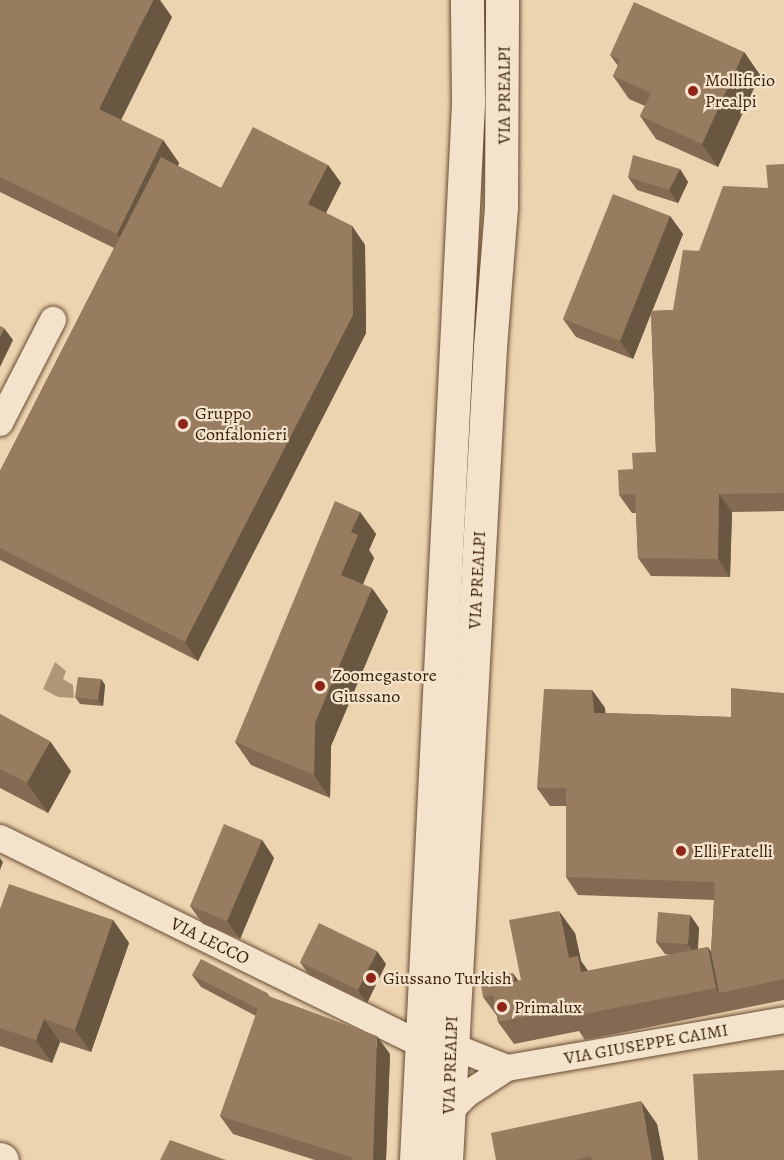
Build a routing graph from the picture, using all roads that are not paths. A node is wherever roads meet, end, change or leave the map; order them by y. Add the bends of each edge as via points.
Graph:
1 (467, 0) edge
2 (502, 0) edge
3 (52, 320) dead end
4 (0, 423) edge
5 (0, 838) edge
6 (784, 1020) edge
7 (435, 1045) junction
8 (507, 1068) junction
9 (447, 1114) junction
10 (417, 1160) edge
11 (446, 1160) edge

1 - 7 main road, VIA PREALPI via 468,103
2 - 7 main road, VIA PREALPI via 501,208
3 - 4 street
5 - 7 street, VIA LECCO
6 - 8 street, VIA GIUSEPPE CAIMI
7 - 8 street, VIA LECCO
7 - 9 main road, VIA PREALPI
7 - 10 main road, VIA PREALPI
8 - 9 street via 484,1081
9 - 11 main road, VIA PREALPI

